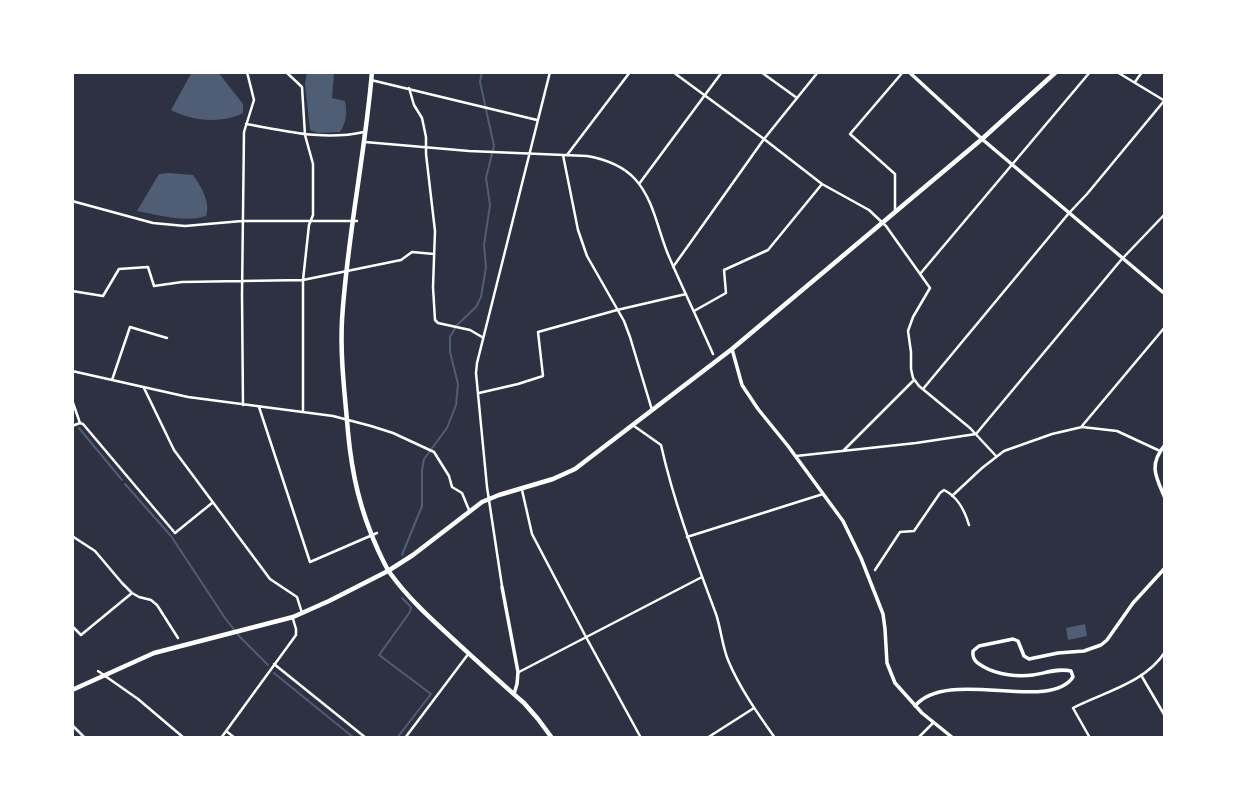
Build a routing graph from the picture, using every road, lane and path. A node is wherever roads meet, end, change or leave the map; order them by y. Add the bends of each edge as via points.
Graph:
1 (247, 72) edge
2 (286, 72) edge
3 (372, 72) edge
4 (550, 72) edge
5 (630, 72) edge
6 (673, 72) edge
7 (722, 72) edge
8 (761, 72) edge
9 (818, 72) edge
10 (903, 72) edge
11 (909, 72) edge
12 (1056, 72) edge
13 (1090, 72) edge
14 (1117, 72) edge
15 (1142, 72) edge
16 (371, 80) junction
17 (1135, 82) junction
18 (409, 88) junction
19 (704, 95) junction
20 (797, 98) junction
21 (1165, 101) edge
22 (537, 120) junction
23 (246, 124) junction
24 (366, 132) junction
25 (305, 135) junction
26 (764, 139) junction
27 (982, 139) junction
28 (365, 142) junction
29 (426, 148) junction
30 (529, 154) junction
31 (565, 155) junction
32 (1012, 164) junction
33 (639, 184) junction
34 (822, 184) junction
35 (72, 201) edge
36 (895, 211) junction
37 (1069, 213) junction
38 (1165, 214) edge
39 (243, 221) junction
40 (311, 221) junction
41 (355, 221) junction
42 (882, 222) junction
43 (434, 254) junction
44 (1123, 258) junction
45 (674, 267) junction
46 (347, 271) junction
47 (920, 274) junction
48 (303, 280) junction
49 (242, 281) junction
50 (72, 291) edge
51 (686, 294) junction
52 (1165, 294) edge
53 (617, 310) junction
54 (694, 311) junction
55 (1165, 327) edge
56 (167, 338) dead end
57 (483, 338) junction
58 (732, 349) junction
59 (713, 354) dead end
60 (72, 372) edge
61 (112, 380) junction
62 (914, 380) junction
63 (144, 388) junction
64 (923, 389) junction
65 (478, 394) junction
66 (72, 400) edge
67 (243, 405) junction
68 (259, 407) junction
69 (652, 410) junction
70 (303, 412) junction
71 (347, 419) junction
72 (80, 423) junction
73 (633, 425) junction
74 (72, 426) edge
75 (1081, 427) junction
76 (976, 434) junction
77 (1165, 445) edge
78 (842, 451) junction
79 (1160, 451) junction
80 (996, 456) junction
81 (794, 457) junction
82 (521, 488) junction
83 (823, 494) junction
84 (953, 496) junction
85 (489, 498) junction
86 (1165, 498) edge
87 (213, 503) junction
88 (469, 510) junction
89 (970, 525) dead end
90 (374, 534) junction
91 (72, 536) edge
92 (687, 537) junction
93 (1165, 568) edge
94 (874, 570) dead end
95 (388, 571) junction
96 (702, 576) junction
97 (502, 587) joint
98 (132, 593) junction
99 (302, 613) junction
100 (293, 617) junction
101 (72, 626) edge
102 (586, 637) junction
103 (178, 638) dead end
104 (1165, 652) edge
105 (469, 653) junction
106 (274, 664) junction
107 (98, 671) dead end
108 (518, 672) junction
109 (1141, 675) junction
110 (104, 676) junction
111 (72, 690) edge
112 (514, 694) junction
113 (915, 706) junction
114 (754, 708) junction
115 (1165, 716) edge
116 (933, 723) junction
117 (72, 724) edge
118 (226, 731) junction
119 (85, 738) edge
120 (184, 738) edge
121 (221, 738) edge
122 (235, 738) edge
123 (366, 738) edge
124 (405, 738) edge
125 (552, 738) edge
126 (641, 738) edge
127 (707, 738) edge
128 (775, 738) edge
129 (918, 738) edge
130 (953, 738) edge
131 (1090, 738) edge

1 - 23 street via 254,100
2 - 25 street via 302,86
3 - 16 main road
4 - 22 street
5 - 31 street
6 - 19 street
7 - 19 street
8 - 20 street
9 - 20 street
10 - 36 street via 850,134 895,174
11 - 27 street
12 - 27 main road
13 - 32 street
14 - 17 street
15 - 17 street
16 - 18 street
16 - 24 main road
17 - 21 street
18 - 22 street
18 - 29 street via 422,118
19 - 26 street
19 - 33 street
20 - 26 street
21 - 37 street
22 - 30 street
23 - 25 street
23 - 39 street
24 - 25 street
24 - 28 main road
25 - 40 street via 313,164
26 - 34 street
26 - 45 street
27 - 32 street
27 - 36 main road
28 - 29 street
28 - 41 main road
29 - 30 street
29 - 43 street
30 - 31 street
30 - 57 street
31 - 33 street via 602,159
31 - 53 street via 578,230
32 - 37 street
32 - 47 street
33 - 45 street
34 - 42 street
34 - 54 street via 768,250 724,270 726,293
35 - 39 street via 153,223 185,226
36 - 42 main road
37 - 44 street
37 - 64 street
38 - 44 street
39 - 40 street
39 - 49 street
40 - 41 street
40 - 48 street
41 - 46 main road
42 - 47 street
42 - 58 main road
43 - 46 street via 412,252 401,260
43 - 57 street via 435,320
44 - 52 street
44 - 76 street
45 - 51 street
46 - 48 street
46 - 71 main road via 342,347
47 - 62 street via 930,288 908,326
48 - 49 street
48 - 70 street
49 - 50 street via 154,286 148,267 119,269 103,296
49 - 67 street
51 - 53 street
51 - 54 street
53 - 65 street via 538,332 543,376
53 - 69 street
54 - 59 street
55 - 75 street
56 - 61 street via 130,327
57 - 65 street via 476,373
58 - 69 main road
58 - 81 street via 742,385
60 - 61 street
61 - 63 street
62 - 64 street
62 - 78 street
63 - 67 street
63 - 87 street via 174,450
64 - 76 street
65 - 85 street
66 - 72 street
67 - 68 street
68 - 70 street
68 - 90 street via 310,562
69 - 73 main road
70 - 71 street
71 - 88 street via 434,452 452,487 463,493
71 - 90 main road via 352,471 361,508
72 - 74 street
72 - 87 street via 175,533
73 - 82 main road via 575,469
73 - 92 street via 661,445
75 - 79 street via 1117,431
75 - 80 street
76 - 78 street
76 - 80 street
77 - 79 street
78 - 81 street
79 - 86 street via 1155,470
80 - 84 street
81 - 83 street
82 - 85 main road
82 - 102 street via 532,534
83 - 92 street
83 - 113 street via 861,558 878,600 891,674
84 - 89 street
84 - 94 street via 944,490 940,493 914,531 900,532
85 - 88 main road
85 - 97 street
87 - 99 street via 270,579 297,597
88 - 95 main road
90 - 95 main road
91 - 98 street via 95,551
92 - 96 street
93 - 113 street via 1107,639 1093,649 1029,659 1013,639 973,651 976,663 1000,673 1024,676 1071,671 1073,677 1067,684 1024,691 947,690
95 - 99 main road
95 - 105 main road via 420,609
96 - 102 street
96 - 114 street via 727,660
97 - 108 street
98 - 101 street via 81,635
98 - 103 street via 157,605
99 - 100 main road
100 - 106 street via 296,635
100 - 110 main road via 154,653
102 - 108 street
102 - 126 street
104 - 109 street
105 - 112 main road
105 - 124 street
106 - 118 street
106 - 123 street
107 - 110 street
108 - 112 street
109 - 115 street
109 - 131 street via 1073,708
110 - 111 main road
110 - 120 street
112 - 125 main road
113 - 116 street
114 - 127 street
114 - 128 street
116 - 129 street
116 - 130 street
117 - 119 street
118 - 121 street
118 - 122 street

